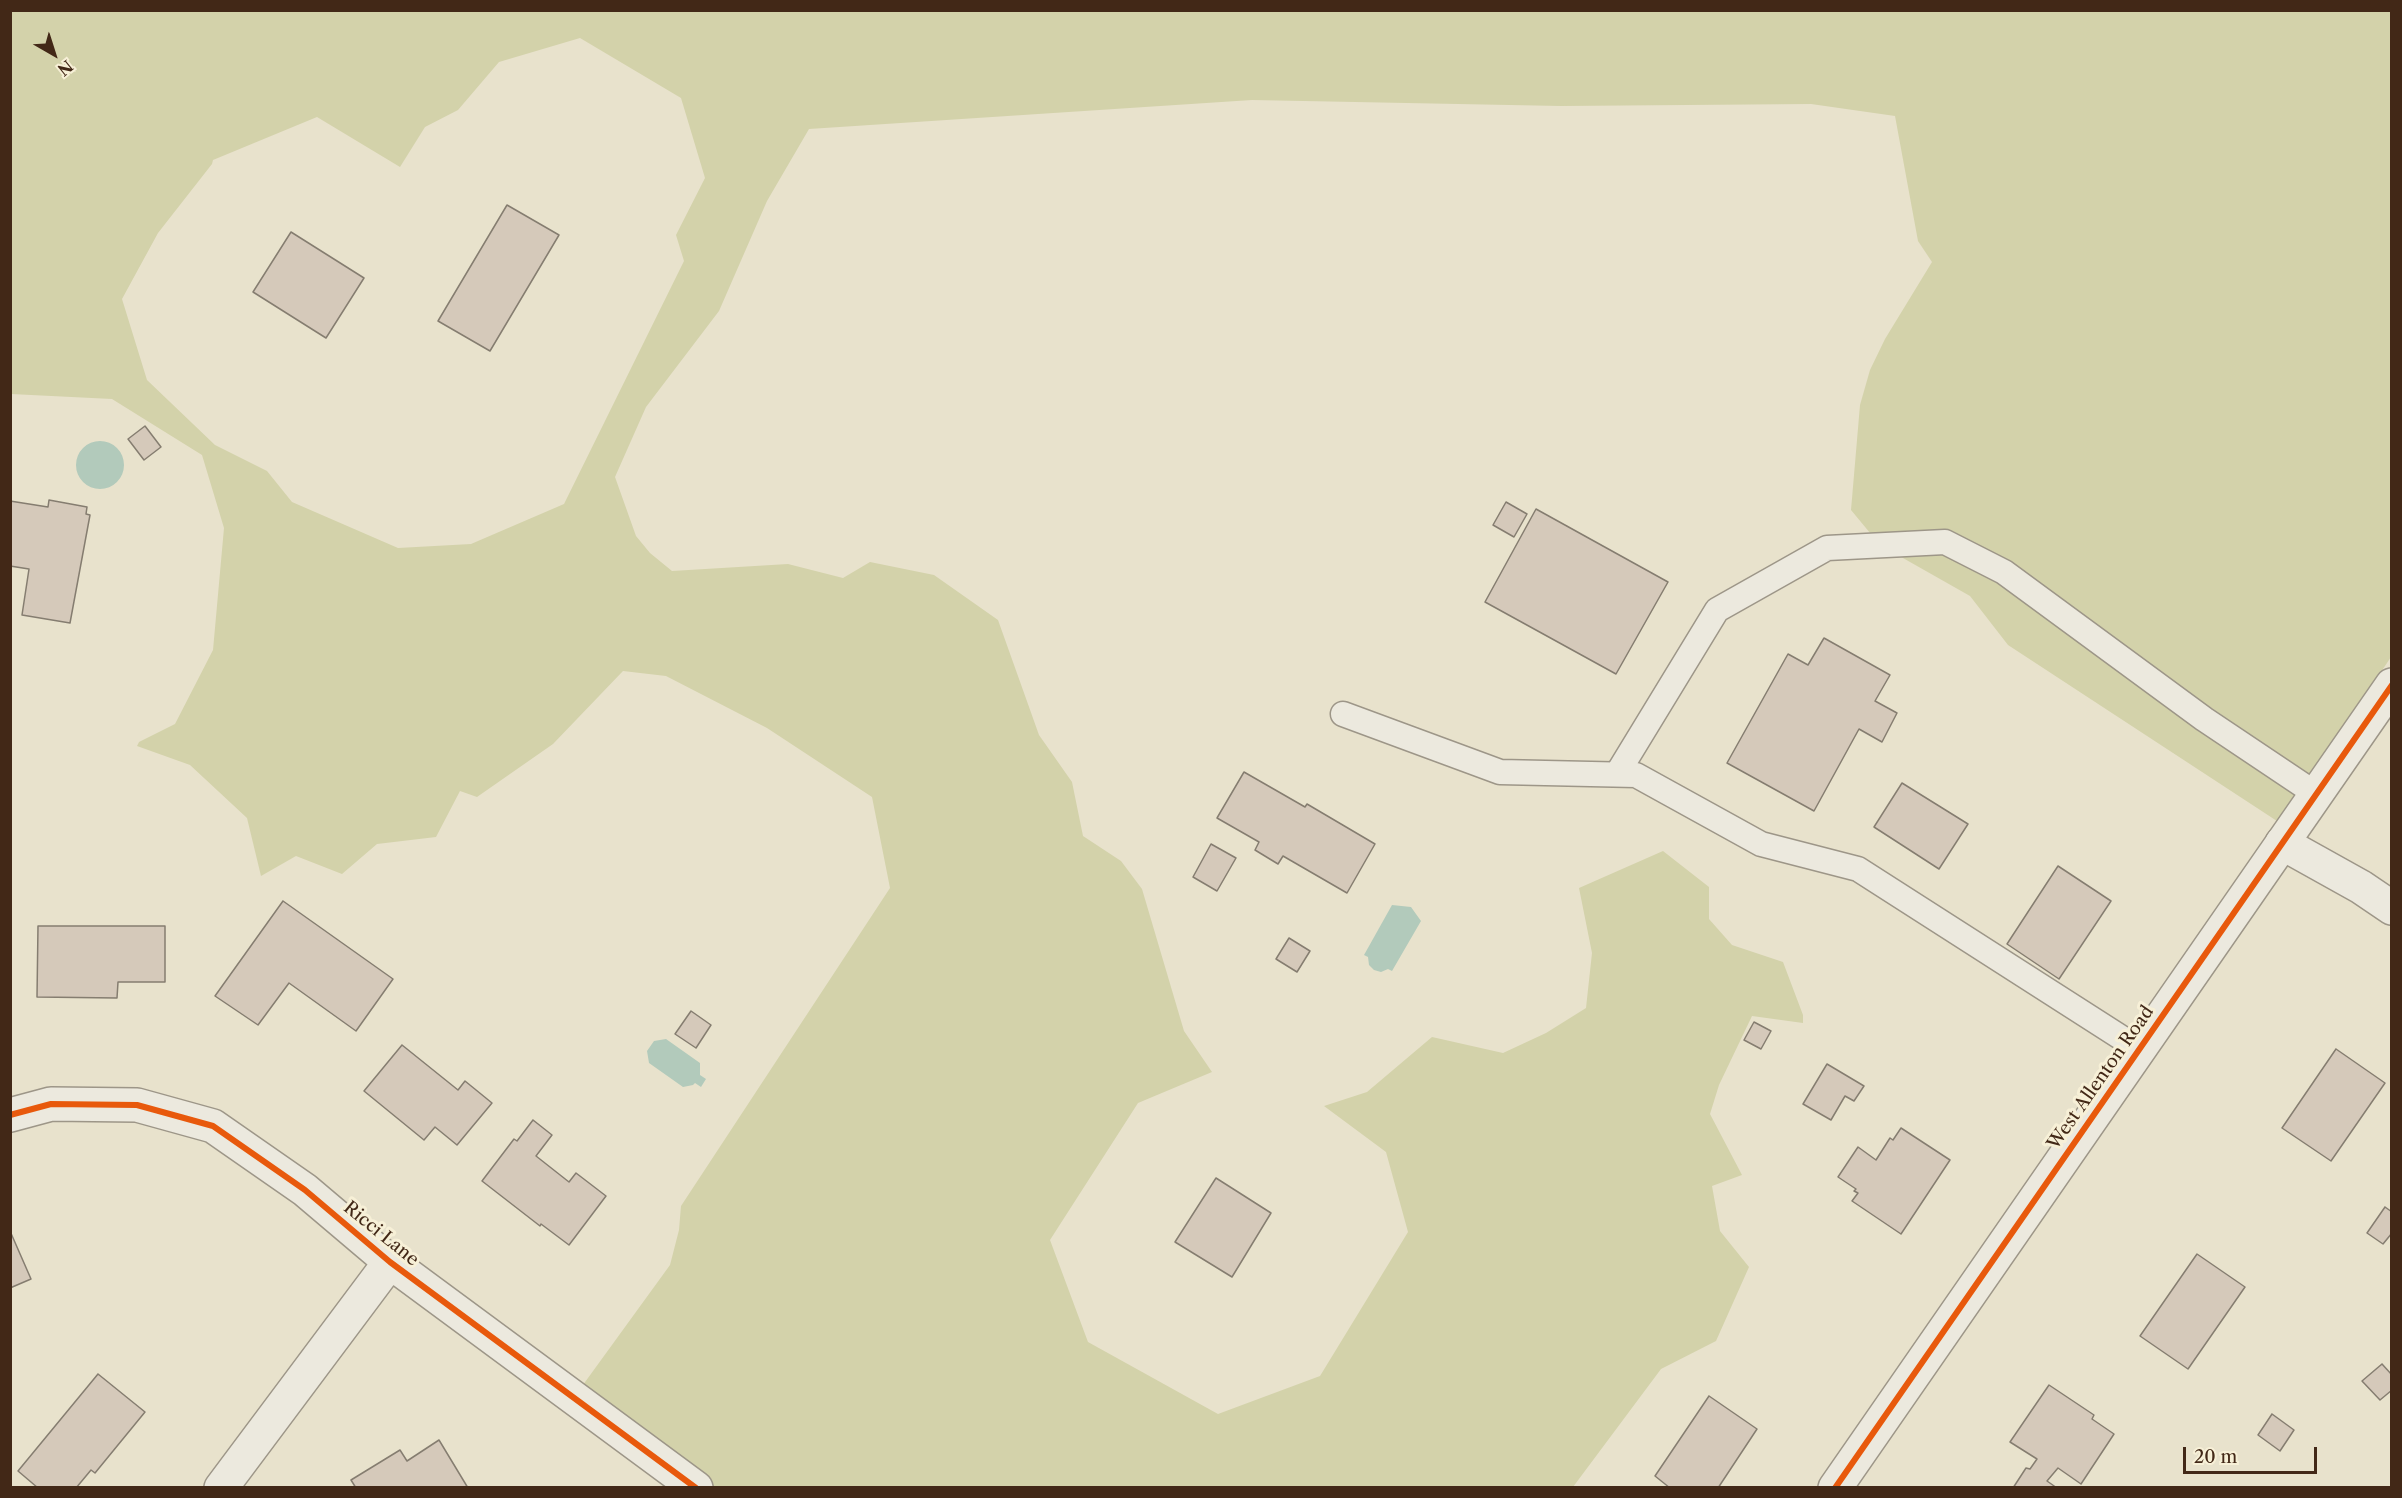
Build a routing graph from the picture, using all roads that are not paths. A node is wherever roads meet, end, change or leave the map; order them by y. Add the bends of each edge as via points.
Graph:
1 (2391, 685) edge
2 (1343, 714) dead end
3 (1617, 774) junction
4 (2316, 794) junction
5 (2282, 843) junction
6 (2391, 908) edge
7 (2139, 1049) junction
8 (10, 1115) edge
9 (390, 1262) junction
10 (220, 1488) edge
11 (696, 1488) edge
12 (1835, 1488) edge

1 - 4 street, West Allenton Road
2 - 3 lane via 1500,772
3 - 4 lane via 1717,610 1827,548 1945,542 2004,572 2204,719
3 - 7 lane via 1636,774 1761,844 1858,869
4 - 5 street, West Allenton Road
5 - 6 street
5 - 7 street, West Allenton Road
7 - 12 street, West Allenton Road
8 - 9 street, Ricci Lane via 51,1104 137,1105 213,1126 305,1190
9 - 10 street, Ricci Lane
9 - 11 street, Ricci Lane

